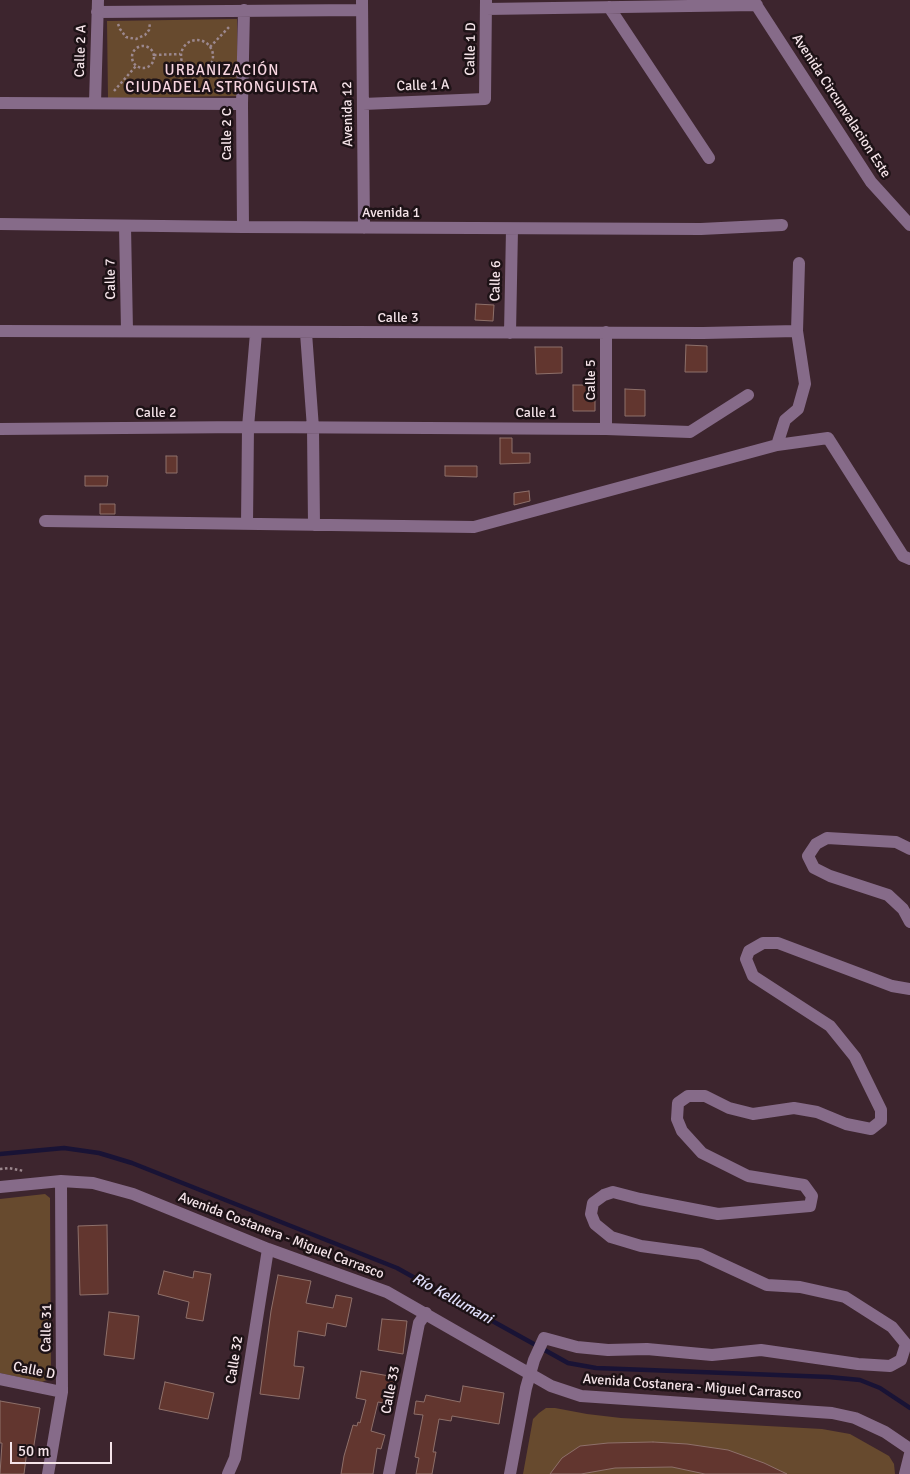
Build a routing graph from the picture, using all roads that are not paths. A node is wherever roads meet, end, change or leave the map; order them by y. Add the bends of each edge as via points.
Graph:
1 (755, 2) edge
2 (486, 4) edge
3 (362, 5) edge
4 (97, 6) edge
5 (609, 7) junction
6 (244, 10) junction
7 (485, 99) joint
8 (0, 103) edge
9 (95, 104) junction
10 (242, 104) junction
11 (363, 104) junction
12 (709, 158) dead end
13 (0, 224) edge
14 (782, 225) dead end
15 (910, 225) edge
16 (125, 226) junction
17 (243, 227) junction
18 (364, 228) junction
19 (512, 229) junction
20 (799, 262) dead end
21 (0, 331) edge
22 (127, 331) junction
23 (797, 331) junction
24 (606, 332) junction
25 (256, 333) junction
26 (306, 333) junction
27 (510, 333) junction
28 (748, 395) dead end
29 (248, 427) junction
30 (313, 428) junction
31 (0, 429) edge
32 (606, 429) junction
33 (777, 445) junction
34 (46, 521) dead end
35 (247, 524) junction
36 (314, 525) junction
37 (910, 559) edge
38 (910, 849) edge
39 (910, 922) edge
40 (910, 989) edge
41 (61, 1180) junction
42 (0, 1187) edge
43 (268, 1249) junction
44 (426, 1313) junction
45 (530, 1374) junction
46 (0, 1379) edge
47 (62, 1392) junction
48 (910, 1449) edge
49 (910, 1454) edge
50 (48, 1474) edge
51 (228, 1474) edge
52 (389, 1474) edge
53 (510, 1474) edge
54 (905, 1474) edge

1 - 5 street
1 - 15 street, Avenida Circunvalacion Este via 871,182
2 - 5 street
2 - 7 street, Calle 1 D
3 - 6 street
3 - 11 street, Avenida 12
4 - 6 street via 149,12
4 - 9 street, Calle 2 A
5 - 12 street
6 - 10 street, Calle 2 C
7 - 11 street, Calle 1 A
8 - 9 street
9 - 10 street
10 - 17 street, Calle 2 C
11 - 18 street, Avenida 12
13 - 16 street, Avenida 1
14 - 19 street, Avenida 1 via 701,229
16 - 17 street, Avenida 1
16 - 22 street, Calle 7
17 - 18 street, Avenida 1
18 - 19 street, Avenida 1
19 - 27 street, Calle 6
20 - 23 street
21 - 22 street, Calle 3
22 - 25 street, Calle 3
23 - 24 street, Calle 3
23 - 33 street via 805,384 798,409 785,420
24 - 27 street, Calle 3
24 - 32 street, Calle 5
25 - 26 street, Calle 3
25 - 29 street
26 - 27 street, Calle 3
26 - 30 street
28 - 32 street, Calle 1 via 690,432
29 - 30 street, Calle 2
29 - 31 street, Calle 2
29 - 35 street
30 - 32 street, Calle 1
30 - 36 street
33 - 36 street via 474,527
33 - 37 street via 828,438 903,556
34 - 35 street
35 - 36 street
38 - 39 street via 896,842 827,838 816,844 808,856 814,868 830,876 888,894 903,909
40 - 45 street via 892,986 778,944 763,943 749,950 746,959 753,976 830,1026 855,1057 881,1110 881,1121 871,1129 794,1108 753,1114 729,1108 705,1096 688,1096 678,1103 677,1119 682,1131 702,1153 748,1176 804,1185 812,1196 810,1206 718,1214 613,1192 604,1194 593,1203 591,1214 595,1224 611,1237 641,1246 700,1254 767,1285 800,1287 846,1297 892,1327 906,1344 901,1360 890,1366 761,1350 712,1355 647,1349 608,1350 577,1347 544,1338
41 - 42 street, Avenida Costanera - Miguel Carrasco
41 - 43 street, Avenida Costanera - Miguel Carrasco via 93,1183 118,1190
41 - 47 street, Calle 31
43 - 44 street, Avenida Costanera - Miguel Carrasco via 387,1292
43 - 51 street, Calle 32 via 235,1458
44 - 45 street, Avenida Costanera - Miguel Carrasco
44 - 52 street, Calle 33 via 419,1323
45 - 48 street, Avenida Costanera - Miguel Carrasco via 551,1386 581,1396 832,1413 855,1418 885,1432
45 - 53 street
46 - 47 street, Calle D
47 - 50 street, Calle 31
49 - 54 street

